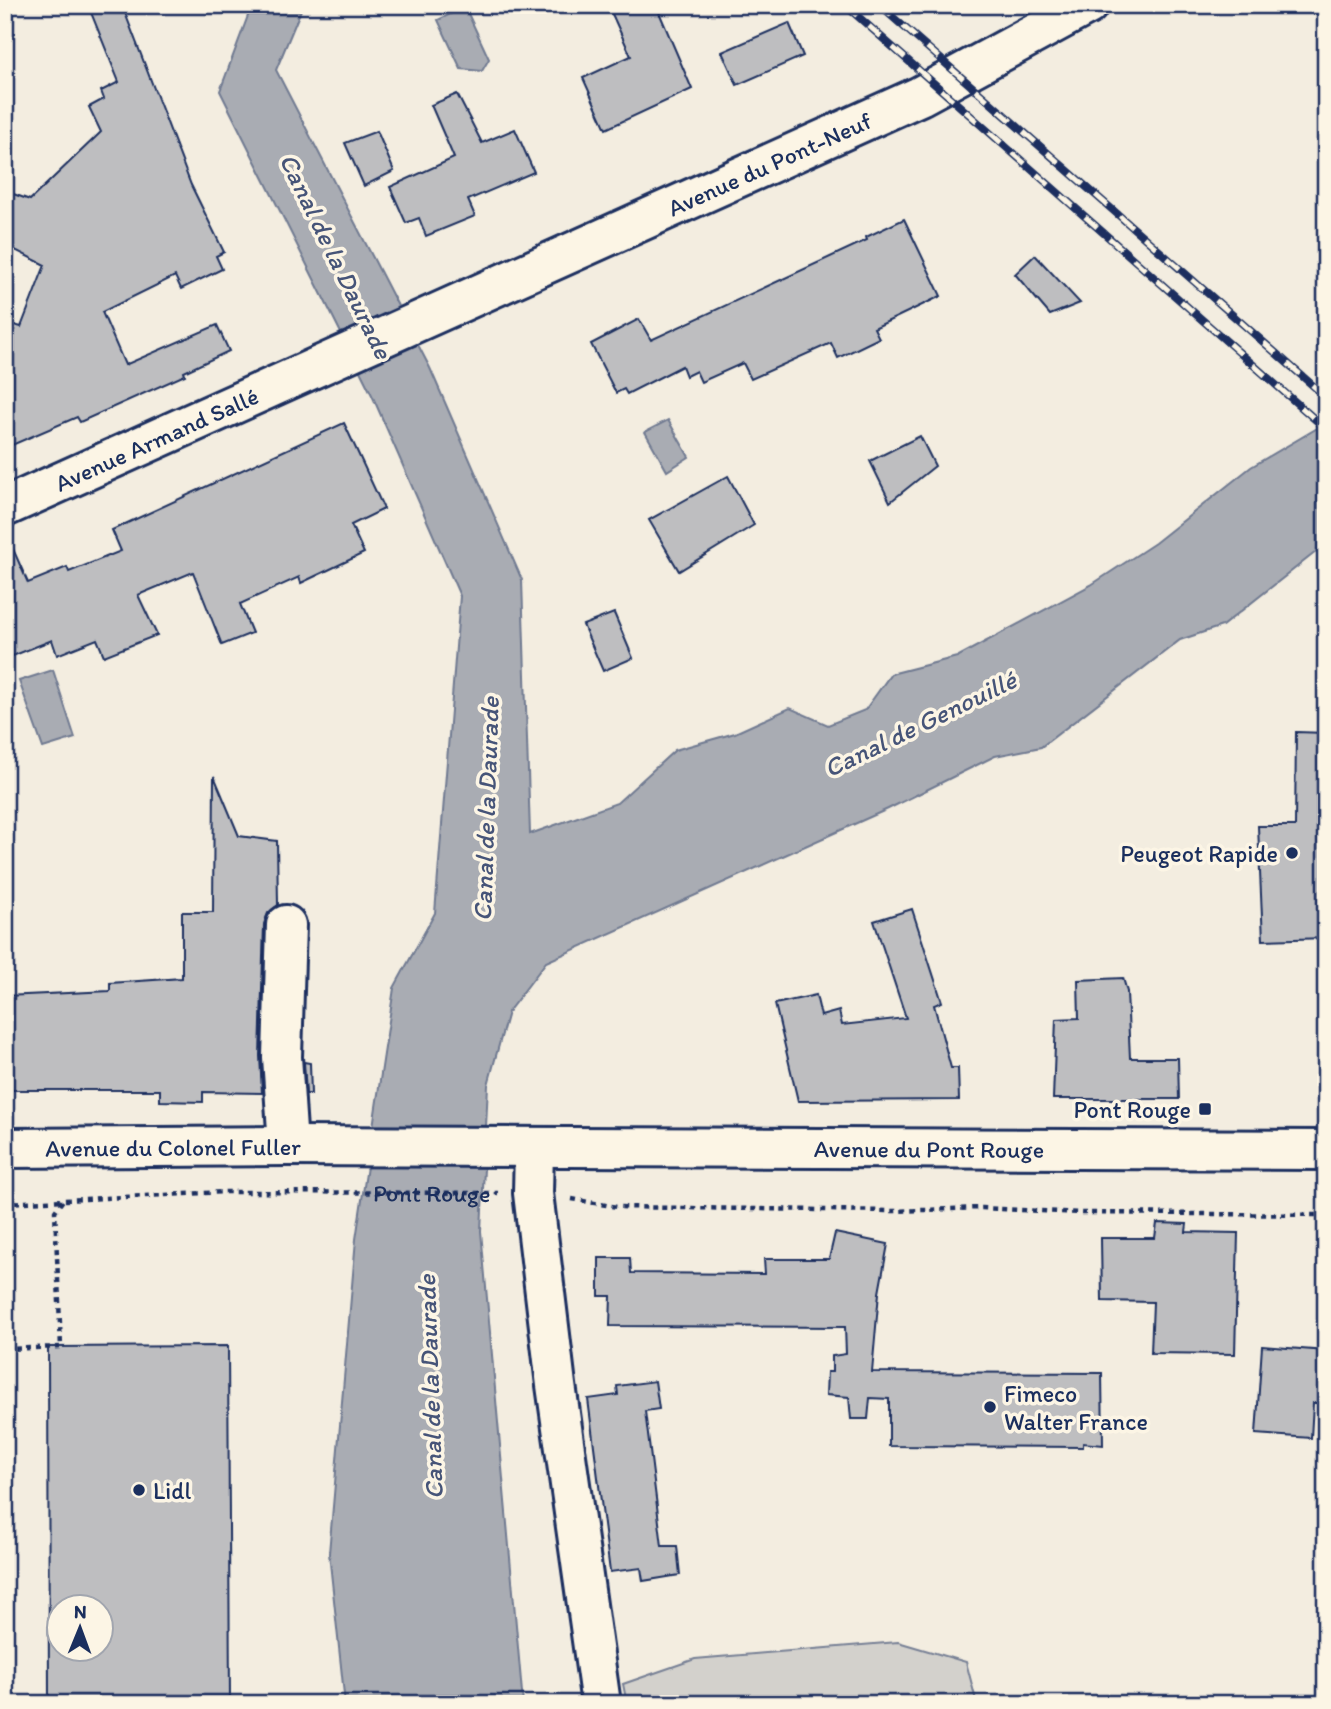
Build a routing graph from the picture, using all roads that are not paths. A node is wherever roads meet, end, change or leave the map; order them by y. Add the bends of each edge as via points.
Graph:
1 (1088, 5) edge
2 (309, 370) joint
3 (5, 507) edge
4 (286, 925) dead end
5 (288, 1146) junction
6 (339, 1147) joint
7 (5, 1148) edge
8 (534, 1148) junction
9 (1326, 1150) edge
10 (601, 1704) edge

1 - 2 main road, Avenue du Pont-Neuf via 920,96
2 - 3 main road, Avenue Armand Sallé
4 - 5 main road via 282,1057
5 - 6 main road, Avenue du Colonel Fuller
5 - 7 main road, Avenue du Colonel Fuller
6 - 8 main road, Pont Rouge
8 - 9 main road, Avenue du Pont Rouge
8 - 10 main road via 533,1193 556,1385

